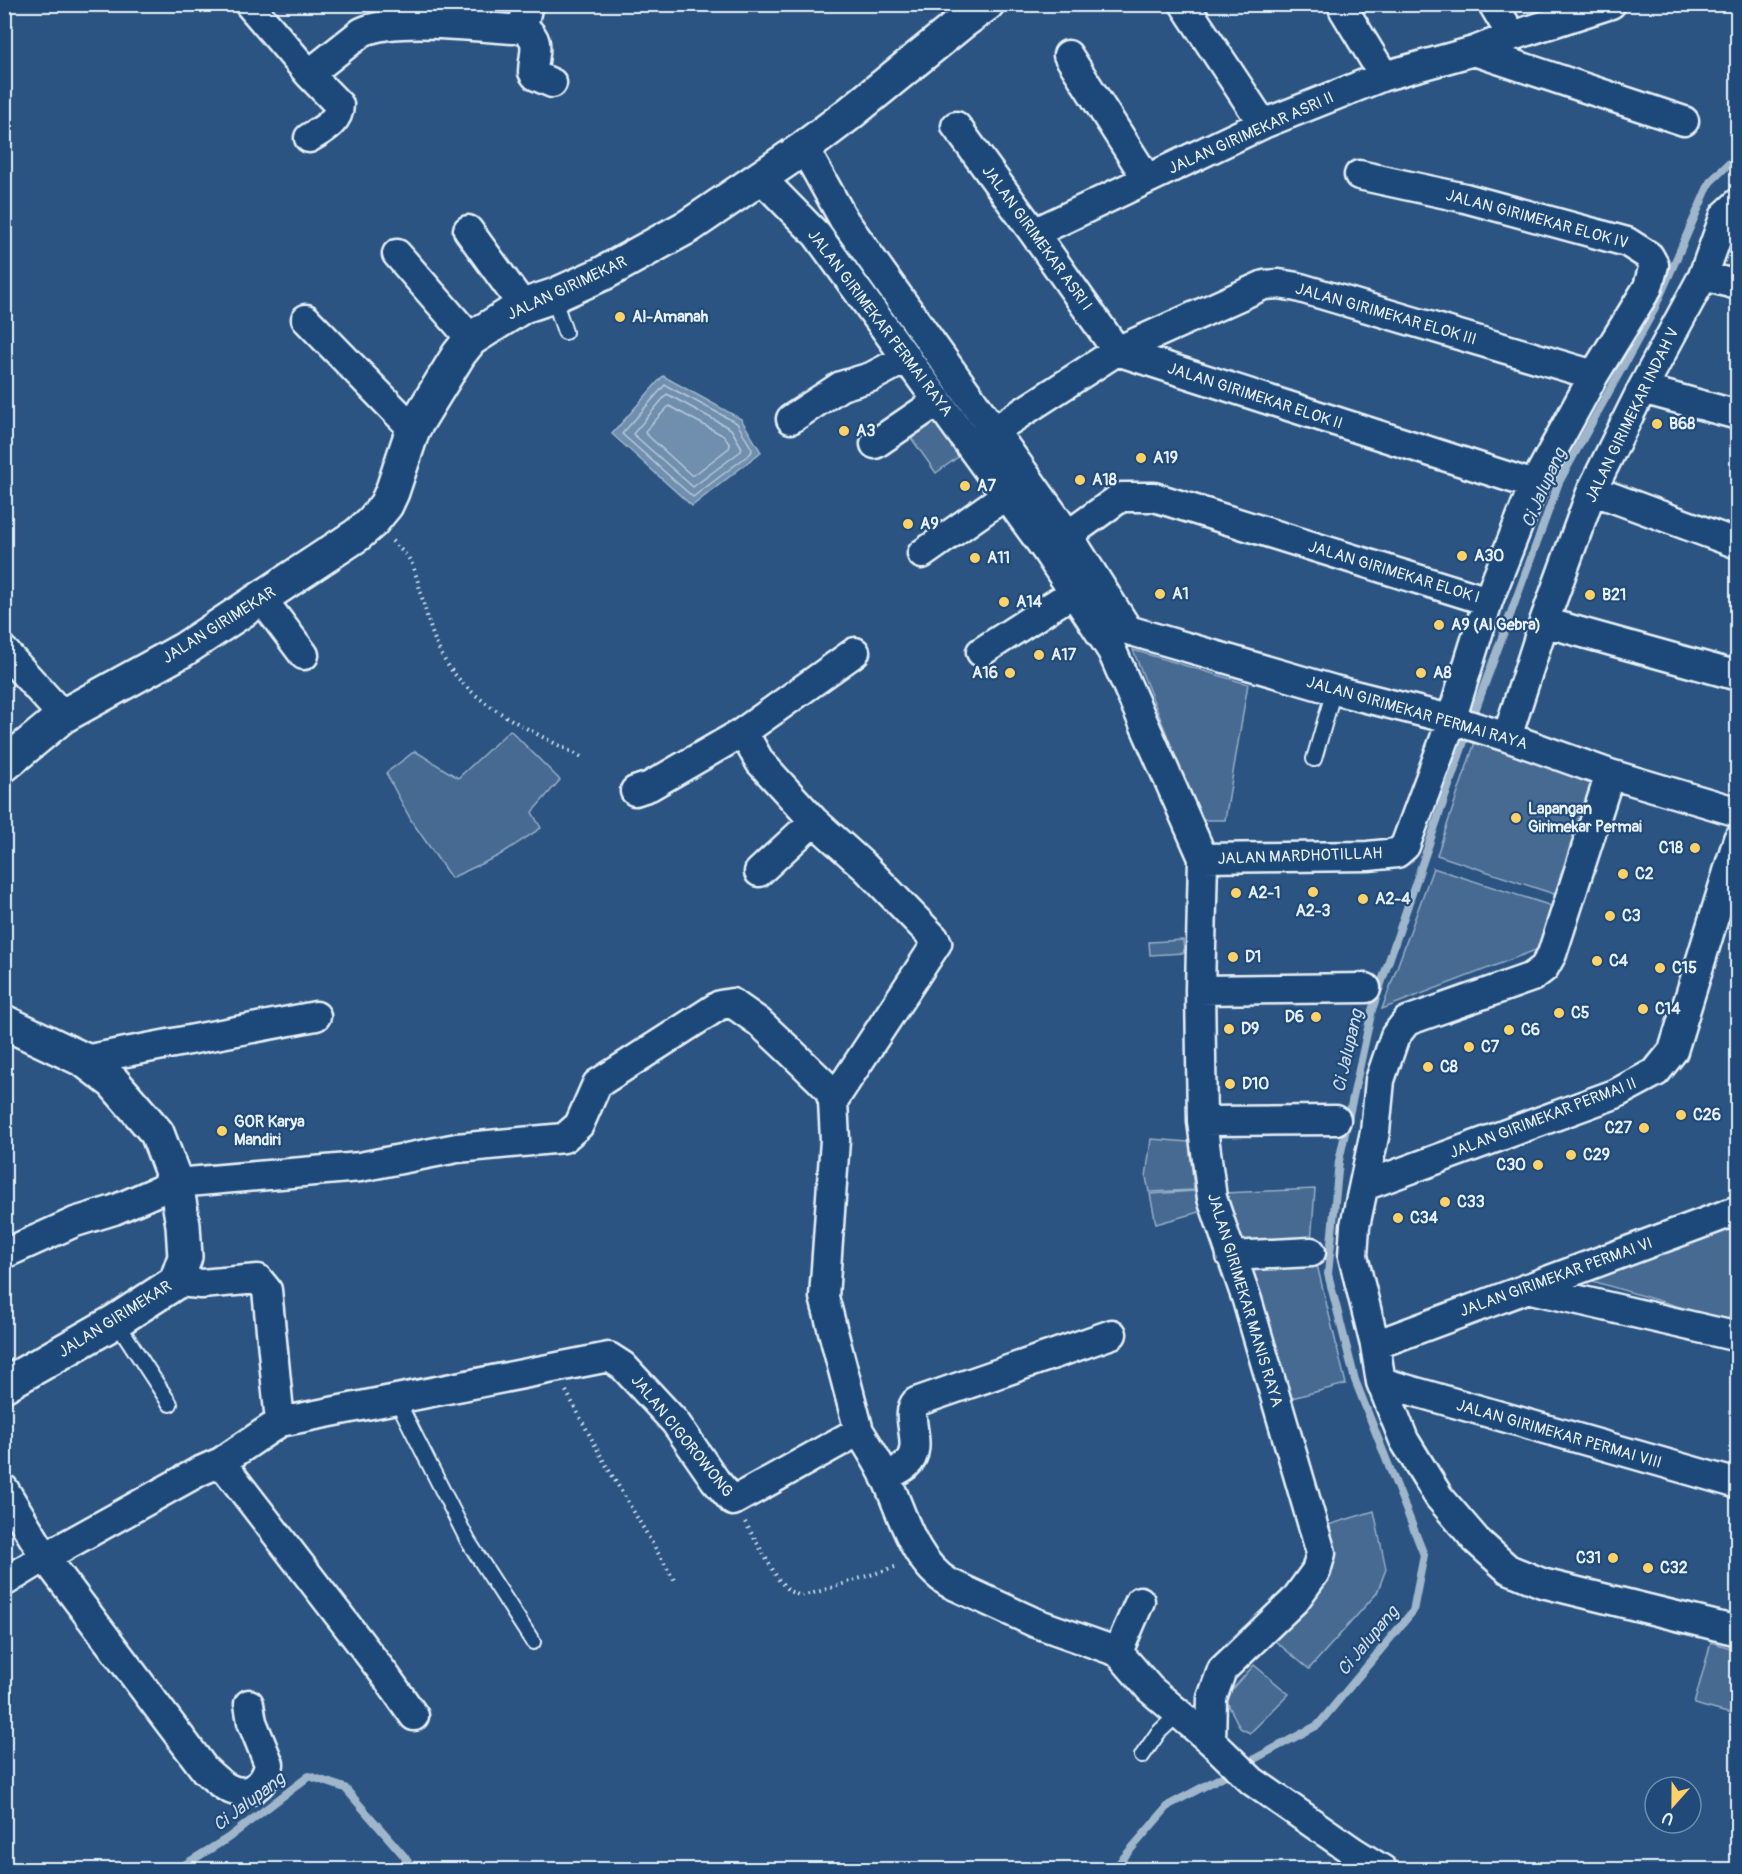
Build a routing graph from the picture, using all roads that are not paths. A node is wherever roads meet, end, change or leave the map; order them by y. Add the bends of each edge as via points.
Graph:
1 (249, 4) edge
2 (987, 4) edge
3 (1184, 4) edge
4 (1493, 4) edge
5 (1611, 4) edge
6 (1344, 10) dead end
7 (525, 15) edge
8 (370, 16) edge
9 (1512, 36) junction
10 (1474, 51) junction
11 (1068, 55) dead end
12 (309, 74) junction
13 (1384, 76) junction
14 (552, 83) dead end
15 (1684, 121) dead end
16 (1263, 124) junction
17 (956, 126) dead end
18 (309, 138) dead end
19 (804, 148) junction
20 (1359, 174) dead end
21 (761, 178) junction
22 (1147, 179) junction
23 (1737, 203) edge
24 (468, 230) dead end
25 (1035, 233) junction
26 (397, 254) dead end
27 (1703, 276) junction
28 (1737, 285) edge
29 (538, 301) junction
30 (306, 318) dead end
31 (565, 332) dead end
32 (471, 339) junction
33 (1117, 351) junction
34 (907, 358) junction
35 (1594, 375) junction
36 (1642, 389) junction
37 (938, 401) junction
38 (1737, 415) edge
39 (791, 419) dead end
40 (413, 429) junction
41 (981, 438) junction
42 (874, 444) dead end
43 (1534, 484) junction
44 (1592, 490) junction
45 (1006, 495) junction
46 (1057, 543) junction
47 (1737, 544) edge
48 (922, 554) dead end
49 (1074, 592) junction
50 (262, 599) junction
51 (1488, 601) junction
52 (1544, 622) junction
53 (1120, 641) junction
54 (4, 651) edge
55 (855, 652) dead end
56 (981, 652) dead end
57 (304, 655) dead end
58 (1737, 676) edge
59 (1334, 690) junction
60 (63, 716) junction
61 (1474, 727) junction
62 (743, 732) junction
63 (1314, 759) dead end
64 (4, 765) edge
65 (1610, 774) junction
66 (635, 791) dead end
67 (1737, 812) edge
68 (814, 821) junction
69 (1737, 839) edge
70 (1203, 858) junction
71 (759, 872) dead end
72 (1366, 988) dead end
73 (1200, 990) junction
74 (316, 1016) dead end
75 (4, 1022) edge
76 (84, 1060) junction
77 (833, 1101) junction
78 (1336, 1120) dead end
79 (1202, 1121) junction
80 (176, 1183) junction
81 (1364, 1186) junction
82 (1737, 1210) edge
83 (1311, 1252) dead end
84 (4, 1254) edge
85 (1231, 1256) junction
86 (176, 1282) junction
87 (1527, 1288) junction
88 (116, 1321) junction
89 (1112, 1334) dead end
90 (1737, 1336) edge
91 (1375, 1346) junction
92 (1381, 1382) junction
93 (4, 1385) edge
94 (398, 1400) junction
95 (170, 1404) dead end
96 (280, 1422) junction
97 (860, 1431) junction
98 (221, 1461) junction
99 (885, 1477) junction
100 (1737, 1484) edge
101 (4, 1489) edge
102 (45, 1557) junction
103 (4, 1582) edge
104 (1140, 1601) dead end
105 (1737, 1631) edge
106 (533, 1642) dead end
107 (1118, 1652) junction
108 (249, 1704) dead end
109 (1178, 1714) junction
110 (414, 1716) dead end
111 (1212, 1743) junction
112 (1142, 1756) dead end
113 (1383, 1869) edge

1 - 12 street
2 - 19 street, JALAN GIRIMEKAR
3 - 16 street
4 - 9 street
5 - 9 street, JALAN GIRIMEKAR ASRI II
6 - 13 street
7 - 8 street via 513,29 402,23
7 - 14 street via 536,45 533,72
8 - 12 street via 362,32
9 - 10 street, JALAN GIRIMEKAR ASRI II
10 - 13 street, JALAN GIRIMEKAR ASRI II
10 - 15 street
11 - 22 street
12 - 18 street via 339,105 339,113 330,125
13 - 16 street, JALAN GIRIMEKAR ASRI II
16 - 22 street, JALAN GIRIMEKAR ASRI II
17 - 25 street, JALAN GIRIMEKAR ASRI I
19 - 21 street, JALAN GIRIMEKAR
19 - 41 street, JALAN GIRIMEKAR PERMAI RAYA via 844,220
20 - 35 street, JALAN GIRIMEKAR ELOK IV via 1627,242 1649,256 1654,266 1648,287
21 - 29 street, JALAN GIRIMEKAR via 690,226 602,274
21 - 34 street, JALAN GIRIMEKAR PERMAI RAYA via 817,235
22 - 25 street, JALAN GIRIMEKAR ASRI II
23 - 27 street, JALAN GIRIMEKAR INDAH V via 1725,215
24 - 29 street
25 - 33 street, JALAN GIRIMEKAR ASRI I
26 - 32 street
27 - 28 street
27 - 36 street, JALAN GIRIMEKAR INDAH V
29 - 31 lane
29 - 32 street, JALAN GIRIMEKAR
30 - 40 street
32 - 40 street, JALAN GIRIMEKAR
33 - 35 street, JALAN GIRIMEKAR ELOK III via 1264,285 1279,284
33 - 41 street
33 - 43 street, JALAN GIRIMEKAR ELOK II
34 - 37 street, JALAN GIRIMEKAR PERMAI RAYA
34 - 39 street via 871,377 841,386
35 - 43 street, JALAN GIRIMEKAR ELOK I
36 - 38 street
36 - 44 street, JALAN GIRIMEKAR INDAH V
37 - 41 street, JALAN GIRIMEKAR PERMAI RAYA
37 - 42 street
40 - 50 street, JALAN GIRIMEKAR via 392,492 372,522
41 - 45 street, JALAN GIRIMEKAR PERMAI RAYA
41 - 46 street, JALAN GIRIMEKAR PERMAI RAYA
43 - 51 street, JALAN GIRIMEKAR ELOK I
44 - 47 street
44 - 52 street, JALAN GIRIMEKAR INDAH V
45 - 46 street, JALAN GIRIMEKAR PERMAI RAYA
45 - 48 street
46 - 49 street, JALAN GIRIMEKAR PERMAI RAYA
46 - 51 street, JALAN GIRIMEKAR ELOK I via 1121,497 1154,497
46 - 53 street, JALAN GIRIMEKAR PERMAI RAYA
49 - 53 street, JALAN GIRIMEKAR PERMAI RAYA
49 - 56 street
50 - 57 street
50 - 60 street, JALAN GIRIMEKAR via 183,650
51 - 61 street
52 - 58 street
52 - 61 street, JALAN GIRIMEKAR INDAH V
53 - 59 street, JALAN GIRIMEKAR PERMAI RAYA
53 - 70 street, JALAN GIRIMEKAR MANIS RAYA
54 - 60 street
55 - 62 street
59 - 61 street, JALAN GIRIMEKAR PERMAI RAYA
59 - 63 lane
60 - 64 street, JALAN GIRIMEKAR
61 - 65 street, JALAN GIRIMEKAR PERMAI RAYA
61 - 70 street, JALAN MARDHOTILLAH via 1447,733 1409,837 1397,853
62 - 66 street
62 - 68 street via 760,762
65 - 67 street, JALAN GIRIMEKAR PERMAI RAYA
65 - 81 street via 1552,954 1544,968 1532,977 1407,1021 1395,1036 1380,1080
68 - 71 street
68 - 77 street via 866,868 937,943
69 - 81 street, JALAN GIRIMEKAR PERMAI II via 1673,1051 1656,1072 1615,1094
70 - 73 street, JALAN GIRIMEKAR MANIS RAYA
72 - 73 street
73 - 79 street, JALAN GIRIMEKAR MANIS RAYA
74 - 76 street
75 - 76 street, JALAN GIRIMEKAR
76 - 80 street, JALAN GIRIMEKAR via 114,1082 157,1133
77 - 80 street via 822,1082 759,1022 736,1005 726,1003 597,1084 579,1125 564,1138 457,1148 360,1167
77 - 97 street via 824,1297
78 - 79 street
79 - 85 street, JALAN GIRIMEKAR MANIS RAYA via 1212,1198
80 - 84 street
80 - 86 street, JALAN GIRIMEKAR via 185,1257
81 - 91 street via 1353,1256
82 - 87 street, JALAN GIRIMEKAR PERMAI VI
83 - 85 street
85 - 111 street, JALAN GIRIMEKAR MANIS RAYA via 1321,1552 1316,1570 1294,1600 1222,1671 1212,1698
86 - 88 street, JALAN GIRIMEKAR
86 - 96 street via 258,1279 267,1290
87 - 90 street
87 - 91 street, JALAN GIRIMEKAR PERMAI VI
88 - 93 street, JALAN GIRIMEKAR
88 - 95 lane
89 - 99 street via 916,1402 911,1412 915,1445 912,1457
91 - 92 street
92 - 100 street, JALAN GIRIMEKAR PERMAI VIII
92 - 105 street via 1404,1440 1440,1497 1476,1540 1508,1569 1542,1583
94 - 96 street
94 - 97 street, JALAN CIGOROWONG via 606,1357 623,1366 675,1422 733,1501
94 - 106 lane via 468,1541
96 - 98 street
97 - 99 street
98 - 102 street
98 - 110 street
99 - 107 street via 922,1558 935,1575 1036,1623
101 - 102 street
102 - 103 street
102 - 108 street via 205,1770 237,1792 256,1788 264,1780 269,1764
104 - 107 street
107 - 109 street
109 - 111 street
109 - 112 lane via 1158,1732
111 - 113 street via 1252,1781

